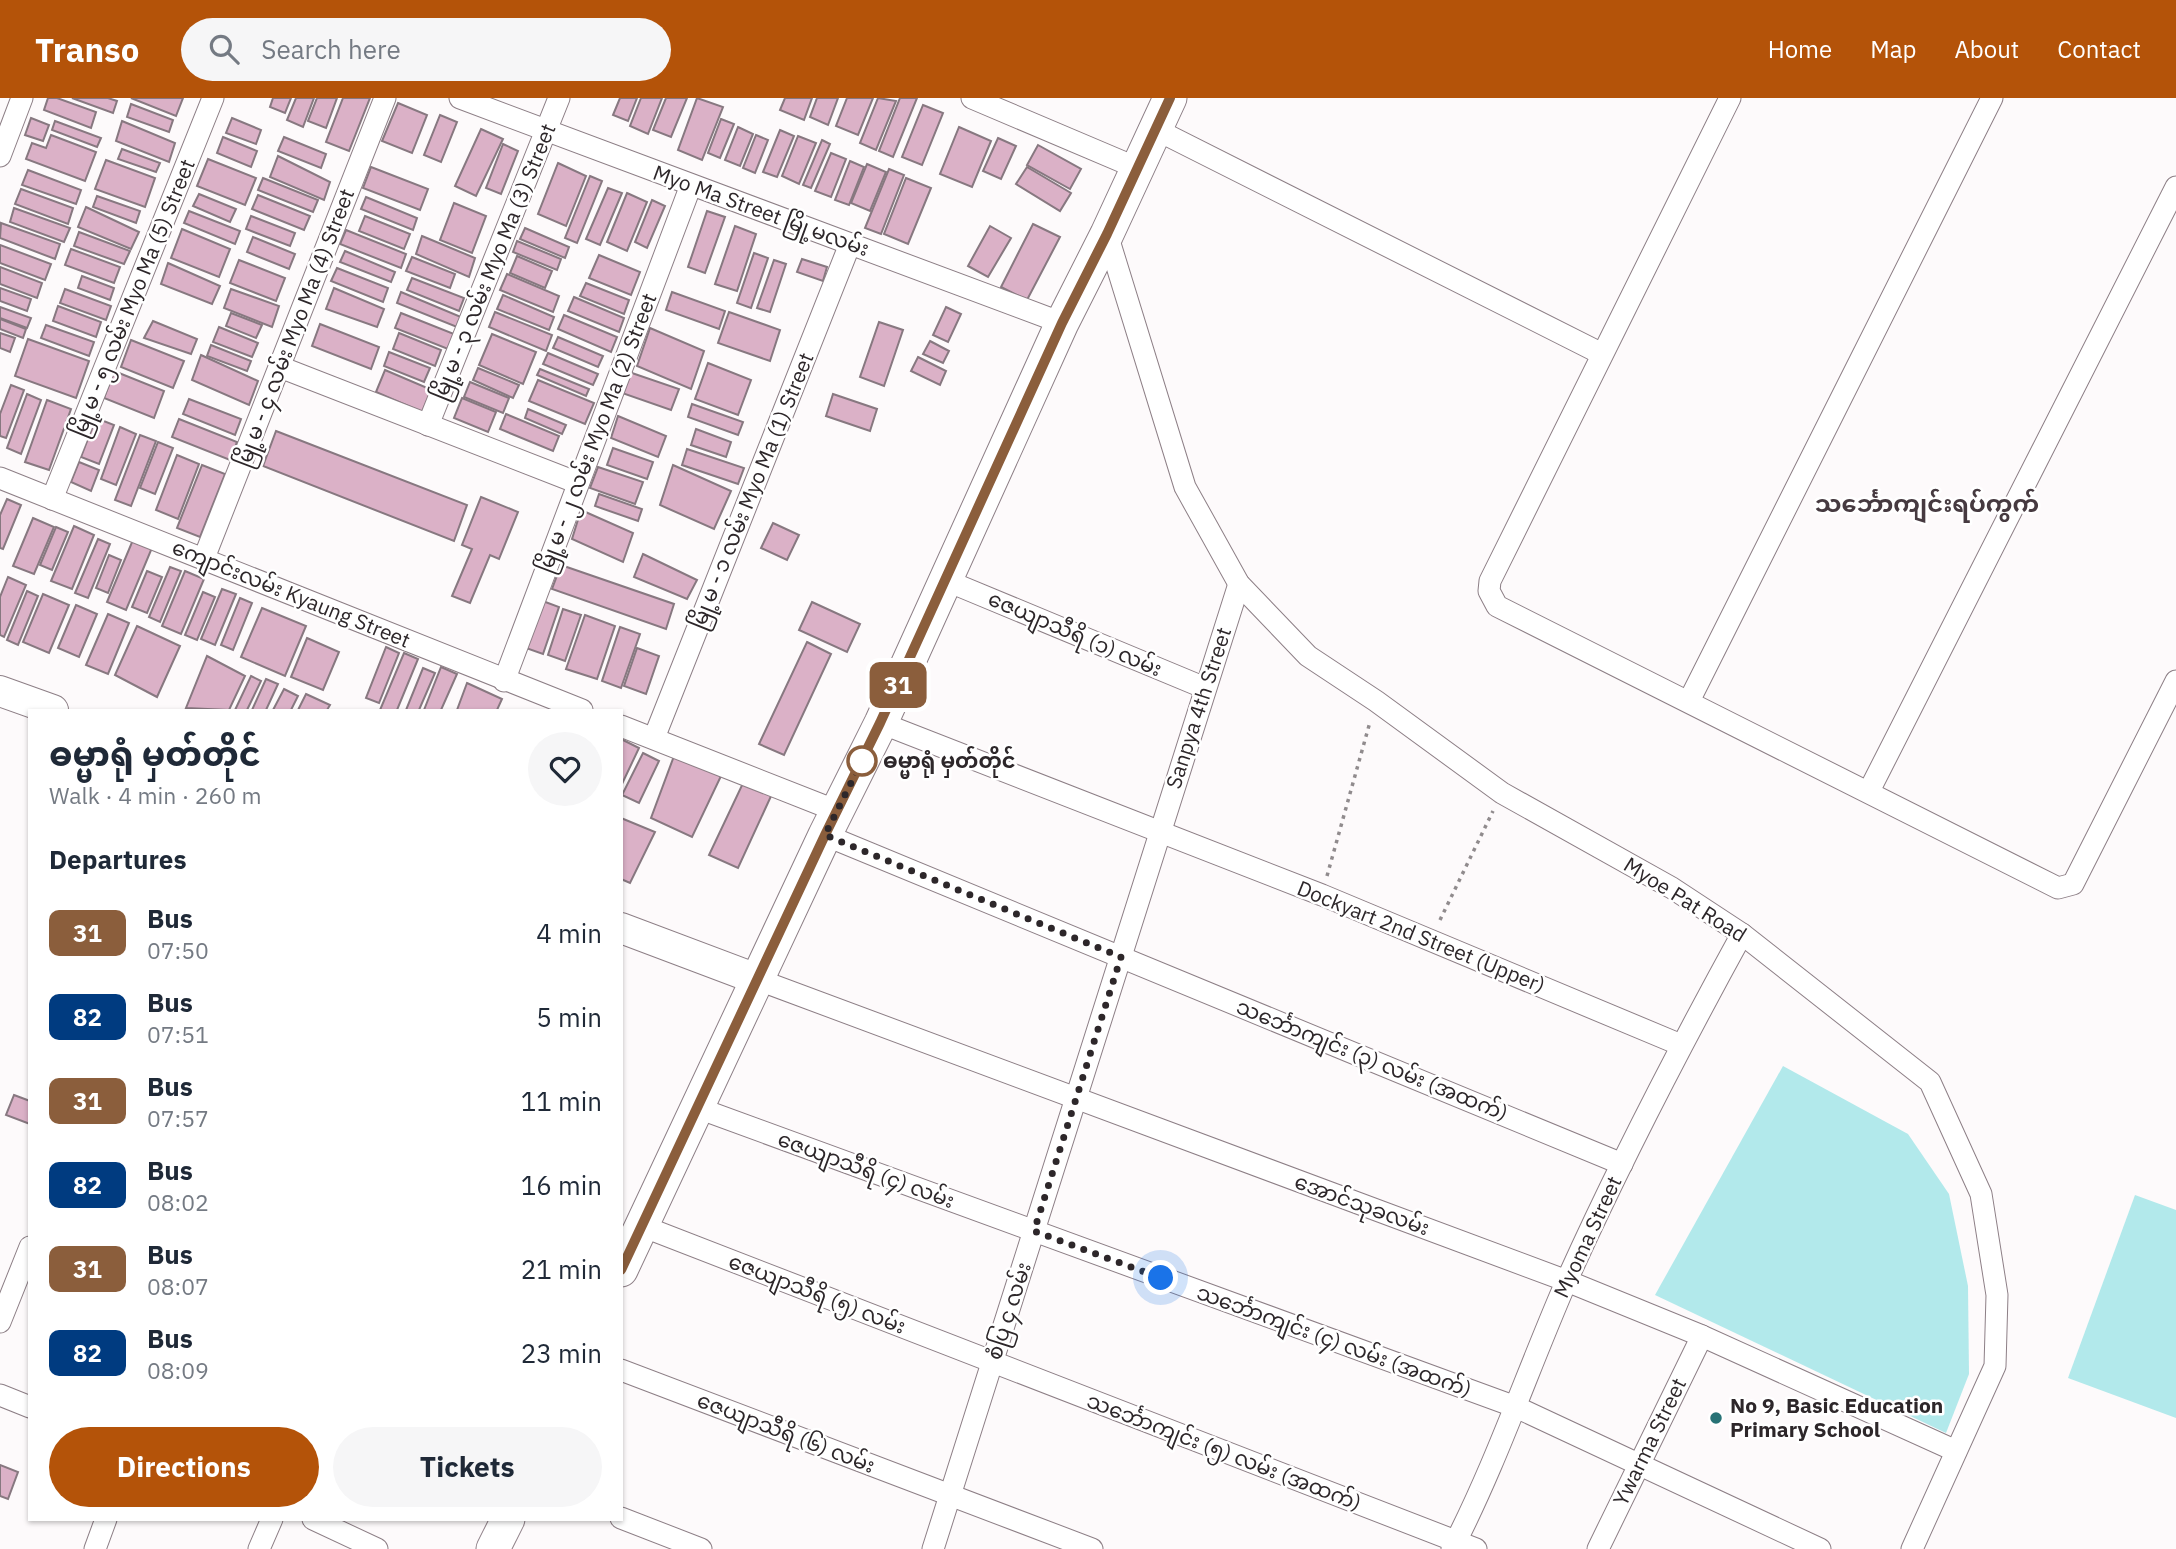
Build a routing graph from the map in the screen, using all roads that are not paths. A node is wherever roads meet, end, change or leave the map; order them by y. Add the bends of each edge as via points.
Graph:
1 (22, 98) edge
2 (213, 98) edge
3 (385, 98) edge
4 (460, 98) edge
5 (559, 98) edge
6 (972, 98) edge
7 (1170, 98) edge
8 (1730, 98) edge
9 (1992, 98) edge
10 (1155, 129) junction
11 (545, 132) junction
12 (0, 156) edge
13 (1137, 168) junction
14 (691, 185) junction
15 (2176, 187) edge
16 (1107, 234) junction
17 (850, 244) junction
18 (1062, 323) junction
19 (1602, 354) junction
20 (279, 367) junction
21 (428, 425) junction
22 (0, 478) edge
23 (579, 483) junction
24 (52, 499) junction
25 (204, 558) junction
26 (945, 580) junction
27 (1239, 584) junction
28 (504, 681) junction
29 (2176, 681) edge
30 (1205, 688) junction
31 (0, 691) edge
32 (1689, 701) junction
33 (50, 709) edge
34 (579, 709) edge
35 (880, 723) junction
36 (623, 727) edge
37 (654, 738) junction
38 (1869, 791) junction
39 (831, 823) junction
40 (1160, 832) junction
41 (623, 929) edge
42 (1742, 934) junction
43 (1121, 957) junction
44 (759, 980) junction
45 (1682, 1045) junction
46 (1076, 1098) junction
47 (698, 1108) junction
48 (1622, 1164) junction
49 (642, 1226) junction
50 (1034, 1231) junction
51 (28, 1252) edge
52 (623, 1266) edge
53 (1567, 1281) junction
54 (0, 1322) edge
55 (1702, 1336) junction
56 (993, 1362) junction
57 (623, 1371) edge
58 (0, 1395) edge
59 (28, 1406) edge
60 (1516, 1407) junction
61 (1956, 1451) junction
62 (1638, 1463) junction
63 (950, 1496) junction
64 (623, 1519) edge
65 (105, 1521) edge
66 (270, 1521) edge
67 (317, 1521) edge
68 (507, 1521) edge
69 (1461, 1546) edge
70 (95, 1549) edge
71 (259, 1549) edge
72 (377, 1549) edge
73 (493, 1549) edge
74 (701, 1549) edge
75 (933, 1549) edge
76 (1092, 1549) edge
77 (1598, 1549) edge
78 (1819, 1549) edge
79 (1912, 1549) edge

1 - 12 street
2 - 24 street, မြို့မ - ၅ လမ်း Myo Ma (5) Street
3 - 20 street, မြို့မ - ၄ လမ်း Myo Ma (4) Street
4 - 11 street, Myo Ma Street မြို့မလမ်း
5 - 11 street, မြို့မ - ၃ လမ်း Myo Ma (3) Street
6 - 13 street
7 - 10 main road
8 - 19 street
9 - 32 street
10 - 13 main road
10 - 19 street
11 - 14 street, Myo Ma Street မြို့မလမ်း
11 - 21 street, မြို့မ - ၃ လမ်း Myo Ma (3) Street
13 - 16 main road
14 - 17 street, Myo Ma Street မြို့မလမ်း
14 - 23 street, မြို့မ - ၂ လမ်း Myo Ma (2) Street
15 - 38 street
16 - 18 main road
16 - 27 street, Myoe Pat Road via 1185,486
17 - 18 street, Myo Ma Street မြို့မလမ်း
17 - 37 street, မြို့မ - ၁ လမ်း Myo Ma (1) Street
18 - 26 main road
19 - 32 street via 1489,591 1497,606
20 - 21 street
20 - 25 street, မြို့မ - ၄ လမ်း Myo Ma (4) Street
21 - 23 street
22 - 24 street, ကျောင်းလမ်း Kyaung Street
23 - 28 street, မြို့မ - ၂ လမ်း Myo Ma (2) Street
24 - 25 street, ကျောင်းလမ်း Kyaung Street
25 - 28 street, ကျောင်းလမ်း Kyaung Street
26 - 30 street, ဇေယျာသီရိ (၁) လမ်း
26 - 35 main road
27 - 30 street, Sanpya 4th Street
27 - 42 street, Myoe Pat Road via 1308,656 1502,793 1672,888
28 - 34 street, ကျောင်းလမ်း Kyaung Street
29 - 38 street via 2069,887 2058,888
30 - 40 street, Sanpya 4th Street
31 - 33 main road
32 - 38 street
35 - 39 main road
35 - 40 street, Dockyart 2nd Street (Upper)
36 - 37 street
37 - 39 street
39 - 43 street, သင်္ဘောကျင်း (၃) လမ်း (အထက်)
39 - 44 main road
40 - 43 street, စံပြ ၄ လမ်း
40 - 45 street, Dockyart 2nd Street (Upper)
41 - 44 main road
42 - 45 street, Myoma Street
42 - 61 street, Myoe Pat Road via 1930,1082 1981,1194 1997,1295 1995,1366
43 - 46 street, စံပြ ၄ လမ်း
43 - 48 street, သင်္ဘောကျင်း (၃) လမ်း (အထက်)
44 - 46 street, အောင်သုခလမ်း
44 - 47 main road
45 - 48 street, Myoma Street
46 - 50 street, စံပြ ၄ လမ်း
46 - 53 street, အောင်သုခလမ်း
47 - 49 main road
47 - 50 street, ဇေယျာသီရိ (၄) လမ်း
48 - 53 street, Myoma Street
49 - 52 main road
49 - 56 street, ဇေယျာသီရိ (၅) လမ်း
50 - 56 street, စံပြ ၄ လမ်း
50 - 60 street, သင်္ဘောကျင်း (၄) လမ်း (အထက်)
51 - 54 street
53 - 55 street, အောင်သုခလမ်း
53 - 60 street, Myoma Street
55 - 61 street, အောင်သုခလမ်း
55 - 62 street, Ywarma Street
56 - 63 street, စံပြ ၄ လမ်း
56 - 69 street, သင်္ဘောကျင်း (၅) လမ်း (အထက်)
57 - 63 street, ဇေယျာသီရိ (၆) လမ်း
58 - 59 street
60 - 62 street, သင်္ဘောကျင်း (၄) လမ်း (အထက်)
60 - 69 street, Myoma Street
61 - 79 street, Myoe Pat Road
62 - 77 street, Ywarma Street
62 - 78 street, သင်္ဘောကျင်း (၄) လမ်း (အထက်)
63 - 75 street, စံပြ ၄ လမ်း
63 - 76 street, ဇေယျာသီရိ (၆) လမ်း
64 - 74 street
65 - 70 street
66 - 71 street
67 - 72 street
68 - 73 main road

